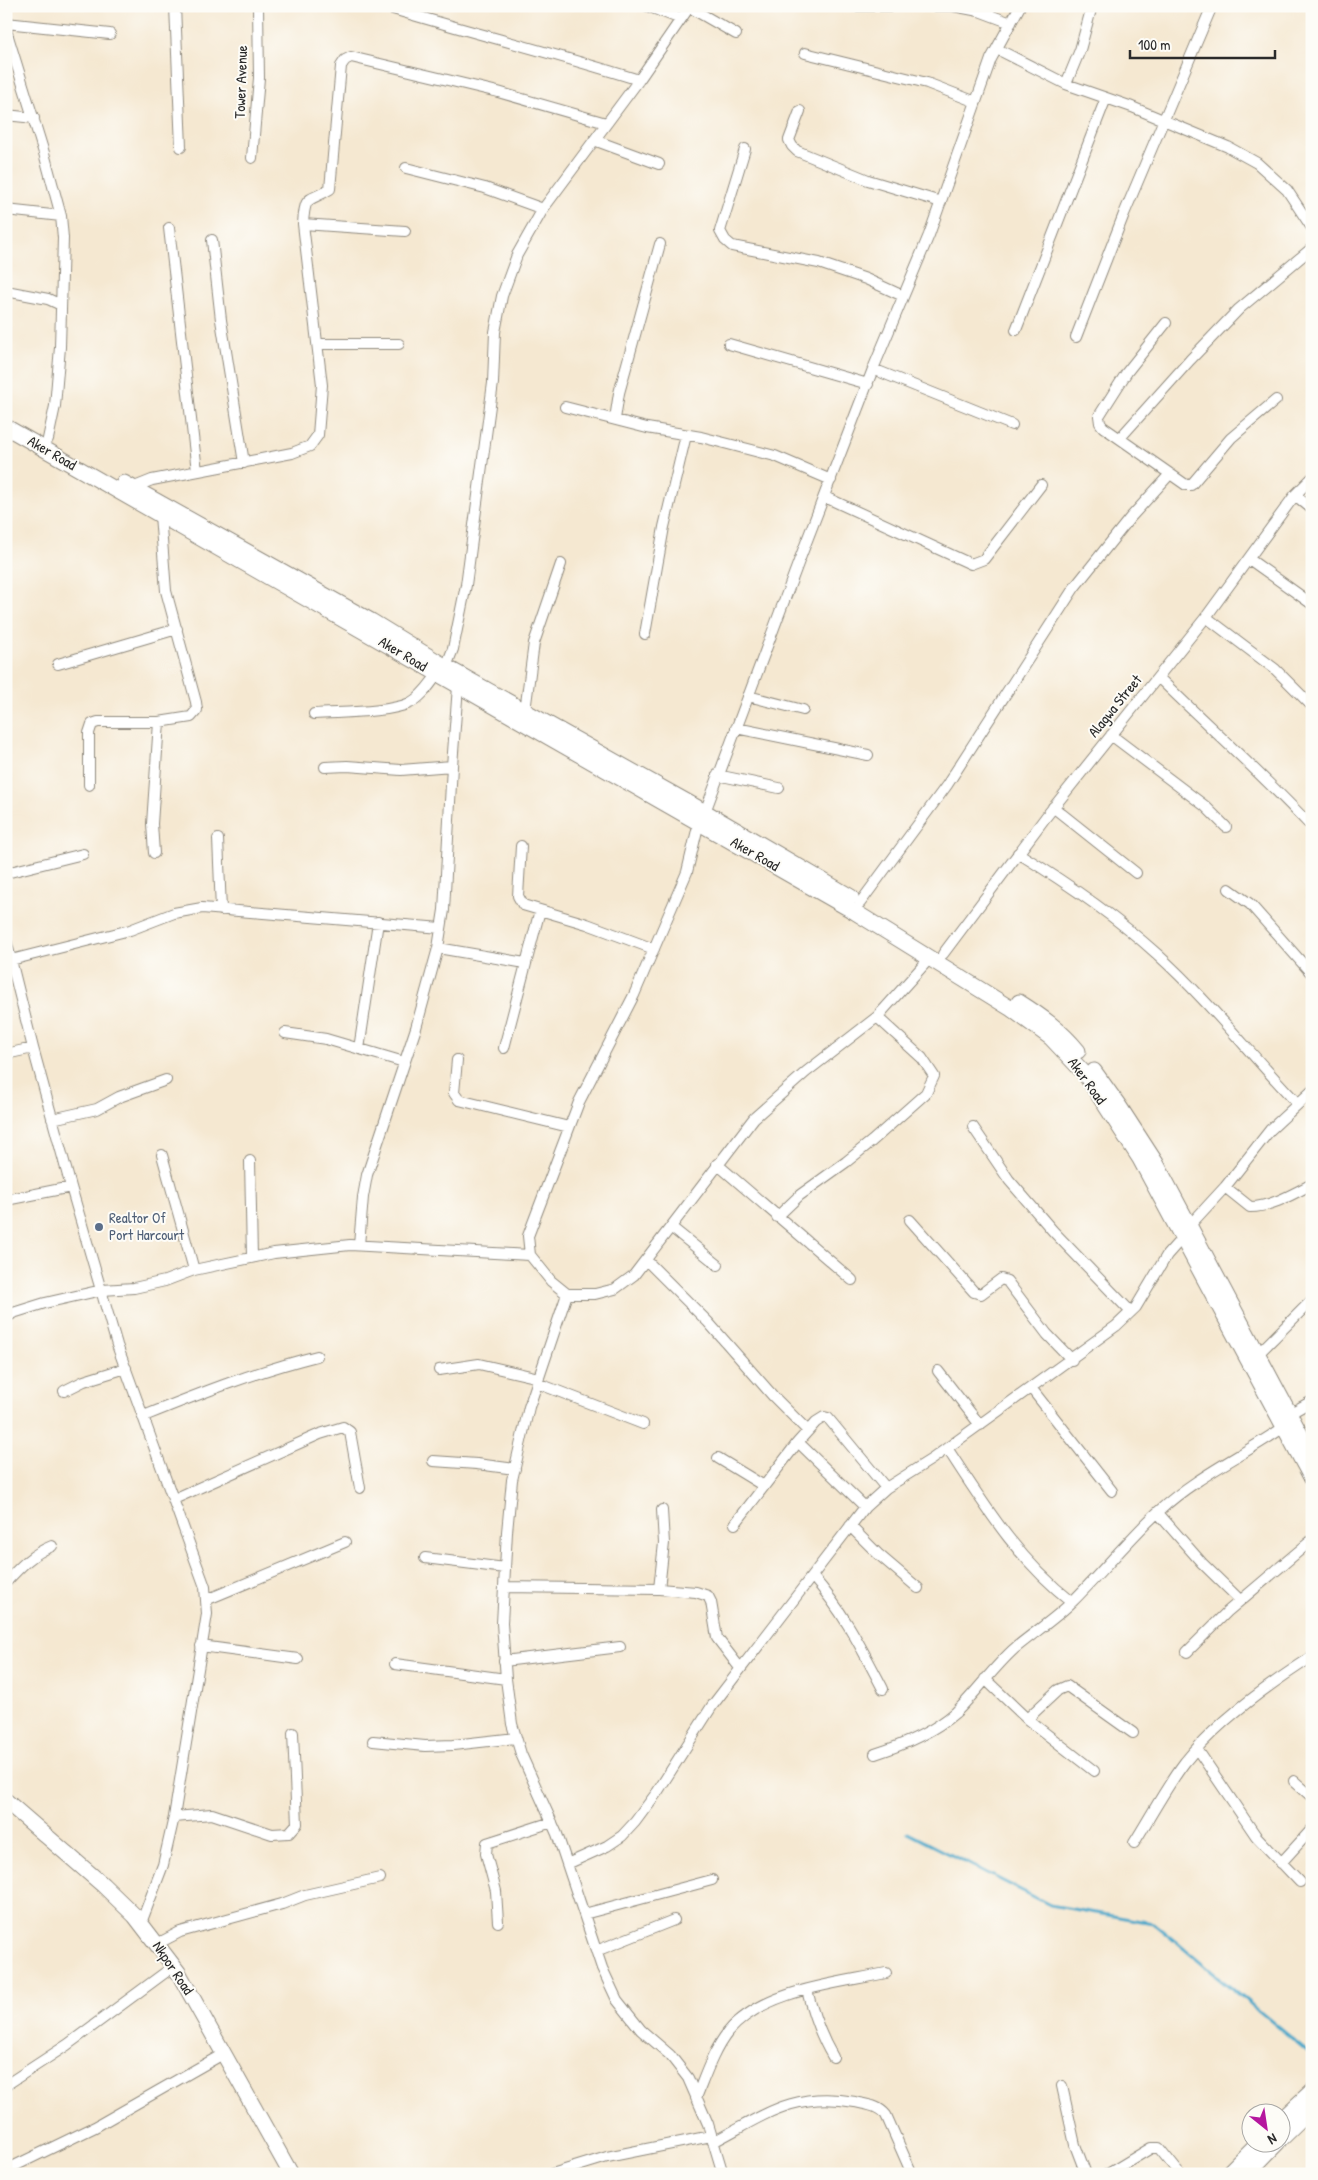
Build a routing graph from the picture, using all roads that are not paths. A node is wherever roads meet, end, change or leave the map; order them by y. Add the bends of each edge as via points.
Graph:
1 (175, 6) edge
2 (258, 6) edge
3 (383, 6) edge
4 (647, 6) edge
5 (690, 6) edge
6 (842, 6) edge
7 (1020, 6) edge
8 (1092, 6) edge
9 (1212, 6) edge
10 (681, 19) junction
11 (1011, 22) junction
12 (6, 24) edge
13 (6, 30) edge
14 (110, 34) dead end
15 (736, 34) dead end
16 (997, 49) junction
17 (805, 53) dead end
18 (639, 80) junction
19 (1066, 84) junction
20 (1106, 98) junction
21 (976, 102) junction
22 (800, 111) dead end
23 (6, 115) edge
24 (34, 118) junction
25 (1163, 120) junction
26 (606, 123) junction
27 (594, 140) junction
28 (181, 147) dead end
29 (745, 149) dead end
30 (252, 158) dead end
31 (659, 164) dead end
32 (406, 168) dead end
33 (941, 202) junction
34 (543, 209) junction
35 (6, 210) edge
36 (61, 216) junction
37 (1310, 220) edge
38 (303, 224) junction
39 (169, 228) dead end
40 (406, 232) dead end
41 (212, 240) dead end
42 (660, 244) dead end
43 (1312, 248) edge
44 (6, 291) edge
45 (903, 296) junction
46 (61, 305) junction
47 (1166, 322) dead end
48 (1016, 330) dead end
49 (1076, 336) dead end
50 (318, 344) junction
51 (399, 344) dead end
52 (729, 344) dead end
53 (873, 369) junction
54 (868, 384) junction
55 (1276, 400) dead end
56 (565, 407) dead end
57 (6, 415) edge
58 (615, 419) junction
59 (1012, 426) dead end
60 (6, 427) edge
61 (686, 435) junction
62 (1120, 438) junction
63 (48, 439) junction
64 (244, 463) junction
65 (197, 471) junction
66 (1170, 474) junction
67 (1312, 478) edge
68 (831, 480) junction
69 (1041, 485) dead end
70 (132, 488) junction
71 (1296, 495) junction
72 (824, 497) junction
73 (1312, 509) edge
74 (160, 516) junction
75 (1249, 559) junction
76 (561, 564) dead end
77 (1312, 604) edge
78 (1206, 618) junction
79 (177, 629) junction
80 (645, 634) dead end
81 (389, 639) junction
82 (58, 664) dead end
83 (442, 671) junction
84 (1158, 677) junction
85 (458, 686) junction
86 (748, 696) junction
87 (1312, 706) edge
88 (803, 710) dead end
89 (525, 711) junction
90 (314, 714) dead end
91 (159, 722) junction
92 (736, 728) junction
93 (1111, 735) junction
94 (868, 755) dead end
95 (325, 766) dead end
96 (452, 766) junction
97 (718, 775) junction
98 (89, 785) dead end
99 (779, 788) dead end
100 (1053, 808) junction
101 (702, 817) junction
102 (1308, 823) dead end
103 (1226, 827) dead end
104 (218, 839) dead end
105 (521, 846) dead end
106 (154, 853) dead end
107 (1018, 853) junction
108 (83, 854) dead end
109 (1136, 872) dead end
110 (6, 873) edge
111 (1229, 889) dead end
112 (860, 903) junction
113 (221, 910) junction
114 (540, 910) junction
115 (378, 922) junction
116 (441, 928) junction
117 (6, 940) edge
118 (438, 948) junction
119 (654, 948) junction
120 (937, 956) junction
121 (11, 960) junction
122 (525, 964) junction
123 (1312, 974) edge
124 (877, 1016) junction
125 (285, 1033) dead end
126 (33, 1048) junction
127 (504, 1048) dead end
128 (359, 1049) junction
129 (6, 1054) edge
130 (457, 1060) dead end
131 (404, 1062) junction
132 (166, 1080) dead end
133 (1312, 1091) edge
134 (1298, 1104) junction
135 (52, 1119) junction
136 (569, 1127) junction
137 (973, 1127) dead end
138 (162, 1155) dead end
139 (250, 1161) dead end
140 (718, 1164) junction
141 (1312, 1184) edge
142 (71, 1187) junction
143 (1225, 1187) junction
144 (6, 1200) edge
145 (777, 1217) junction
146 (910, 1220) dead end
147 (671, 1227) junction
148 (1186, 1231) junction
149 (359, 1245) junction
150 (530, 1255) junction
151 (252, 1257) junction
152 (646, 1260) junction
153 (718, 1265) dead end
154 (194, 1270) junction
155 (852, 1280) dead end
156 (102, 1290) junction
157 (567, 1294) junction
158 (1312, 1300) edge
159 (1131, 1312) junction
160 (6, 1318) edge
161 (1257, 1355) junction
162 (317, 1356) dead end
163 (1072, 1360) junction
164 (126, 1368) junction
165 (439, 1370) dead end
166 (938, 1372) dead end
167 (538, 1380) junction
168 (1032, 1388) junction
169 (64, 1391) dead end
170 (1312, 1401) edge
171 (144, 1416) junction
172 (1286, 1420) junction
173 (643, 1424) dead end
174 (980, 1425) junction
175 (808, 1430) junction
176 (798, 1442) junction
177 (948, 1448) junction
178 (1312, 1456) edge
179 (718, 1458) dead end
180 (433, 1461) dead end
181 (515, 1469) junction
182 (1310, 1473) edge
183 (764, 1486) junction
184 (360, 1488) dead end
185 (886, 1488) junction
186 (1112, 1491) dead end
187 (174, 1498) junction
188 (865, 1507) junction
189 (662, 1510) dead end
190 (1158, 1512) junction
191 (735, 1524) dead end
192 (850, 1526) junction
193 (1312, 1540) edge
194 (345, 1542) dead end
195 (52, 1546) dead end
196 (425, 1558) dead end
197 (505, 1568) junction
198 (812, 1576) junction
199 (6, 1582) edge
200 (504, 1587) junction
201 (918, 1588) dead end
202 (659, 1589) junction
203 (206, 1600) junction
204 (1240, 1600) junction
205 (1072, 1602) junction
206 (201, 1646) junction
207 (620, 1647) dead end
208 (1187, 1652) dead end
209 (1312, 1657) edge
210 (298, 1659) dead end
211 (504, 1661) junction
212 (395, 1664) dead end
213 (740, 1668) junction
214 (506, 1679) junction
215 (985, 1679) junction
216 (883, 1689) dead end
217 (1027, 1719) junction
218 (293, 1733) dead end
219 (1133, 1733) dead end
220 (516, 1738) junction
221 (373, 1741) dead end
222 (1197, 1749) junction
223 (874, 1754) dead end
224 (1094, 1771) dead end
225 (1294, 1781) dead end
226 (1312, 1797) edge
227 (7, 1803) edge
228 (174, 1817) junction
229 (552, 1822) junction
230 (1312, 1829) edge
231 (1134, 1843) dead end
232 (1281, 1862) junction
233 (567, 1864) junction
234 (380, 1878) dead end
235 (712, 1880) dead end
236 (1300, 1882) dead end
237 (584, 1914) junction
238 (674, 1920) dead end
239 (498, 1922) dead end
240 (141, 1923) junction
241 (157, 1944) junction
242 (596, 1951) junction
243 (174, 1966) junction
244 (886, 1973) dead end
245 (808, 1990) junction
246 (224, 2054) junction
247 (833, 2057) dead end
248 (6, 2085) edge
249 (1062, 2086) dead end
250 (1312, 2091) edge
251 (696, 2098) junction
252 (1290, 2112) edge
253 (1310, 2115) edge
254 (1290, 2132) edge
255 (712, 2139) junction
256 (1249, 2152) edge
257 (1268, 2152) edge
258 (6, 2170) edge
259 (291, 2174) edge
260 (552, 2174) edge
261 (723, 2174) edge
262 (912, 2174) edge
263 (1086, 2174) edge
264 (1108, 2174) edge
265 (1180, 2174) edge
266 (1227, 2174) edge
267 (1247, 2174) edge

1 - 28 street
2 - 30 street, Tower Avenue via 259,78
3 - 18 street
4 - 10 street
5 - 10 street
5 - 15 street
6 - 11 street via 953,6
7 - 11 street
8 - 19 street via 1080,50
9 - 25 street
10 - 18 street
11 - 16 street
12 - 14 street
13 - 24 street
16 - 19 street
16 - 21 street
17 - 21 street via 926,83
18 - 26 street
19 - 20 street
20 - 25 street
20 - 48 street
21 - 33 street
22 - 33 street via 789,140 797,150 868,180
23 - 24 street
24 - 36 street
25 - 37 street via 1257,163 1286,190
25 - 49 street
26 - 27 street
26 - 38 street via 498,92 351,57 341,66 330,189 306,201
27 - 31 street
27 - 34 street
29 - 45 street via 720,231 724,240 732,246 819,263
32 - 34 street via 485,188
33 - 45 street
34 - 83 street via 518,255 502,296 466,585 453,649
35 - 36 street
36 - 46 street
38 - 40 street
38 - 50 street
39 - 65 street
41 - 64 street
42 - 58 street via 619,393
43 - 62 street via 1239,309
44 - 46 street via 48,299
45 - 53 street
46 - 63 street via 55,406
47 - 62 street via 1127,372 1099,416 1103,427
50 - 51 street
50 - 64 street via 322,386 318,435 310,446 292,453
52 - 54 street
53 - 54 street
53 - 59 street
54 - 68 street
55 - 66 street via 1231,438 1192,485 1186,485
56 - 58 street
57 - 63 street, Aker Road
58 - 61 street
60 - 74 street, Aker Road
61 - 68 street via 775,456
61 - 80 street via 664,527
62 - 66 street
63 - 70 street, Aker Road
64 - 65 street
65 - 70 street via 152,480
66 - 112 street via 1074,588 947,785
67 - 71 street, Alagwa Street
68 - 72 street
69 - 72 street via 984,558 970,564
70 - 81 street, Aker Road
71 - 73 street
71 - 75 street, Alagwa Street
72 - 86 street
74 - 79 street via 166,591
74 - 81 street, Aker Road
75 - 77 street
75 - 78 street, Alagwa Street
76 - 89 street via 534,643
78 - 84 street, Alagwa Street
78 - 87 street via 1275,669
79 - 82 street
79 - 91 street via 197,710 191,717
81 - 83 street, Aker Road
83 - 85 street, Aker Road
83 - 89 street, Aker Road
83 - 90 street via 411,703 386,709
84 - 93 street, Alagwa Street
84 - 102 street
85 - 96 street
85 - 101 street, Aker Road
86 - 88 street
86 - 92 street
89 - 101 street, Aker Road
91 - 98 street via 92,724 89,733
91 - 106 street via 152,824
92 - 94 street
92 - 97 street
93 - 100 street, Alagwa Street
93 - 103 street via 1205,806
95 - 96 street via 400,770
96 - 116 street
97 - 99 street
97 - 101 street
100 - 107 street, Alagwa Street
100 - 109 street
101 - 112 street, Aker Road
101 - 119 street via 687,872
101 - 120 street, Aker Road
104 - 113 street
105 - 114 street via 519,900
107 - 120 street, Alagwa Street
107 - 134 street via 1067,883 1157,954
108 - 110 street
111 - 123 street via 1250,904
112 - 120 street, Aker Road
113 - 115 street
113 - 121 street via 202,908 174,914 130,930
114 - 119 street
114 - 122 street
115 - 116 street
115 - 128 street
116 - 118 street
117 - 121 street
118 - 122 street
118 - 131 street
119 - 136 street
120 - 124 street, Alagwa Street
120 - 148 street, Aker Road via 1034,1024 1067,1054 1085,1074
121 - 126 street
122 - 127 street
124 - 140 street, Alagwa Street via 754,1118
124 - 145 street via 922,1058 934,1076 926,1092 872,1141 805,1190
125 - 128 street via 326,1039
126 - 129 street
126 - 135 street
128 - 131 street
130 - 136 street via 454,1093 459,1100
131 - 149 street via 367,1175
132 - 135 street via 97,1109
133 - 134 street
134 - 143 street via 1270,1130
135 - 142 street
136 - 150 street via 528,1236
137 - 159 street via 1009,1180
138 - 154 street
139 - 151 street
140 - 145 street
140 - 147 street, Alagwa Street
141 - 143 street via 1260,1207 1250,1207
142 - 144 street
142 - 156 street
143 - 148 street
145 - 155 street
146 - 163 street via 974,1292 981,1294 1001,1279 1007,1281 1047,1334
147 - 152 street, Alagwa Street
147 - 153 street
148 - 159 street
148 - 161 street, Aker Road
148 - 172 street, Aker Road via 1236,1340
149 - 150 street
149 - 151 street
150 - 157 street via 551,1281
151 - 154 street
152 - 157 street, Alagwa Street via 634,1275 615,1289 595,1294
152 - 175 street
154 - 156 street via 149,1284
156 - 160 street via 45,1303
156 - 164 street
157 - 167 street
158 - 161 street
159 - 163 street
161 - 172 street, Aker Road
162 - 171 street via 262,1371
163 - 168 street
164 - 169 street
164 - 171 street
165 - 167 street via 479,1364
166 - 174 street
167 - 173 street
167 - 181 street
168 - 174 street
168 - 186 street
170 - 172 street
171 - 187 street
172 - 178 street, Aker Road
172 - 182 street, Aker Road
172 - 190 street via 1254,1448 1185,1488
174 - 177 street
175 - 176 street
175 - 185 street via 824,1417 828,1418
176 - 183 street
176 - 188 street
177 - 185 street
177 - 205 street via 996,1524 1052,1587
179 - 183 street
180 - 181 street
181 - 197 street
183 - 191 street
184 - 187 street via 350,1432 343,1427
185 - 188 street
187 - 203 street via 205,1587
188 - 192 street
189 - 202 street via 664,1543
190 - 204 street via 1202,1563
190 - 205 street
192 - 198 street
192 - 201 street
193 - 204 street
194 - 203 street
195 - 199 street via 24,1562
196 - 197 street
197 - 200 street
198 - 213 street
198 - 216 street via 846,1619
200 - 202 street
200 - 211 street
202 - 213 street via 708,1596 717,1638
203 - 206 street via 207,1614
204 - 208 street
205 - 215 street
206 - 210 street
206 - 228 street
207 - 211 street
209 - 222 street via 1256,1697 1210,1734
211 - 214 street
212 - 214 street
213 - 233 street via 658,1791 622,1836
214 - 220 street
215 - 217 street
215 - 223 street via 956,1712 934,1729
217 - 219 street via 1058,1690 1067,1686
217 - 224 street
218 - 228 street via 297,1824 289,1833 272,1834 212,1814
220 - 221 street via 425,1746
220 - 229 street
222 - 231 street
222 - 232 street via 1256,1836
225 - 226 street
227 - 240 street, Nkpor Road via 103,1884
228 - 240 street via 163,1865
229 - 233 street
229 - 239 street via 487,1844
230 - 232 street
232 - 236 street
233 - 237 street
234 - 241 street via 305,1895 180,1932
235 - 237 street
237 - 242 street
238 - 242 street
240 - 241 street, Nkpor Road
241 - 243 street, Nkpor Road
242 - 251 street via 618,2000 641,2030 670,2056 688,2078
243 - 246 street, Nkpor Road
243 - 248 street via 67,2045
244 - 245 street
245 - 247 street via 812,2014
245 - 251 street via 771,2001 745,2016 727,2033
246 - 258 street via 95,2126
246 - 259 street, Nkpor Road
249 - 263 street via 1075,2145
250 - 252 street
251 - 255 street
253 - 254 street
255 - 260 street via 607,2157
255 - 261 street
255 - 262 street via 789,2103 818,2098 846,2101 882,2110
256 - 266 street
257 - 267 street
264 - 265 street via 1151,2148 1159,2148

